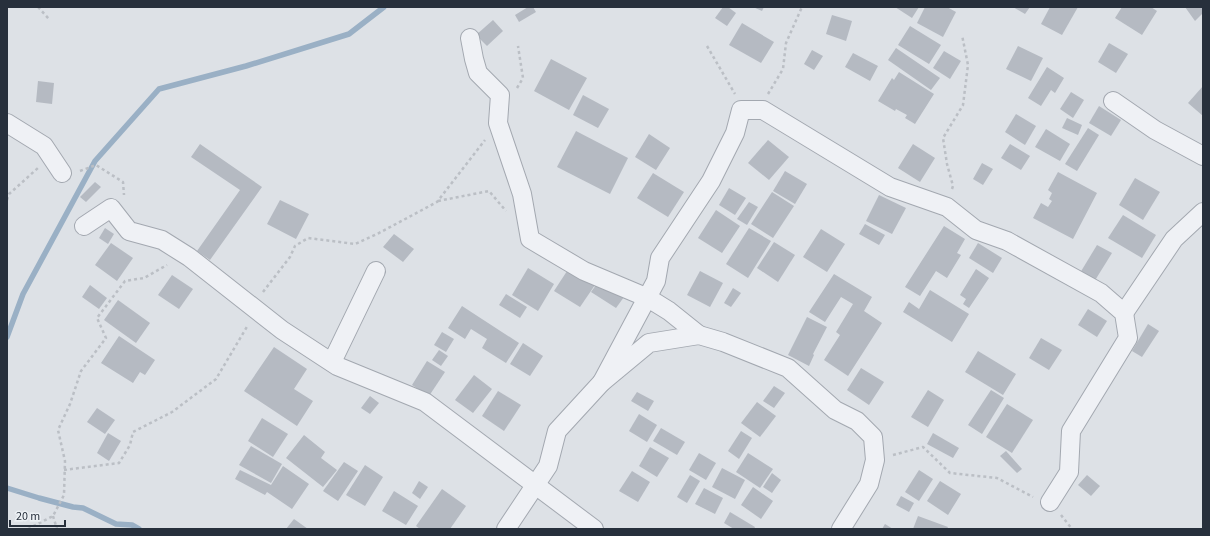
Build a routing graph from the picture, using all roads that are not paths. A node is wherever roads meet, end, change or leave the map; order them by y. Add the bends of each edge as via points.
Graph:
1 (470, 38) dead end
2 (1112, 101) dead end
3 (7, 123) edge
4 (1203, 156) edge
5 (62, 173) road end
6 (1203, 212) edge
7 (84, 226) dead end
8 (376, 271) dead end
9 (648, 298) junction
10 (1124, 313) junction
11 (700, 335) junction
12 (332, 362) junction
13 (602, 382) junction
14 (535, 486) junction
15 (1050, 502) road end
16 (506, 529) edge
17 (594, 529) edge
18 (840, 529) edge

1 - 9 street via 478,73 500,95 498,123 522,194 530,239 584,270
2 - 4 street via 1155,130
3 - 5 street via 44,146
6 - 10 street via 1174,239
7 - 12 street via 111,208 129,231 162,240 184,254 282,330
8 - 12 street
9 - 10 street via 656,281 660,258 710,182 735,133 741,110 763,110 890,187 947,207 976,230 1007,241 1101,293
9 - 11 street
9 - 13 street
10 - 15 street via 1128,338 1071,431 1069,472
11 - 13 street via 649,343
11 - 18 street via 788,368 835,410 857,421 873,437 875,460 869,484
12 - 14 street via 425,402
13 - 14 street via 557,431 548,466
14 - 16 street
14 - 17 street

